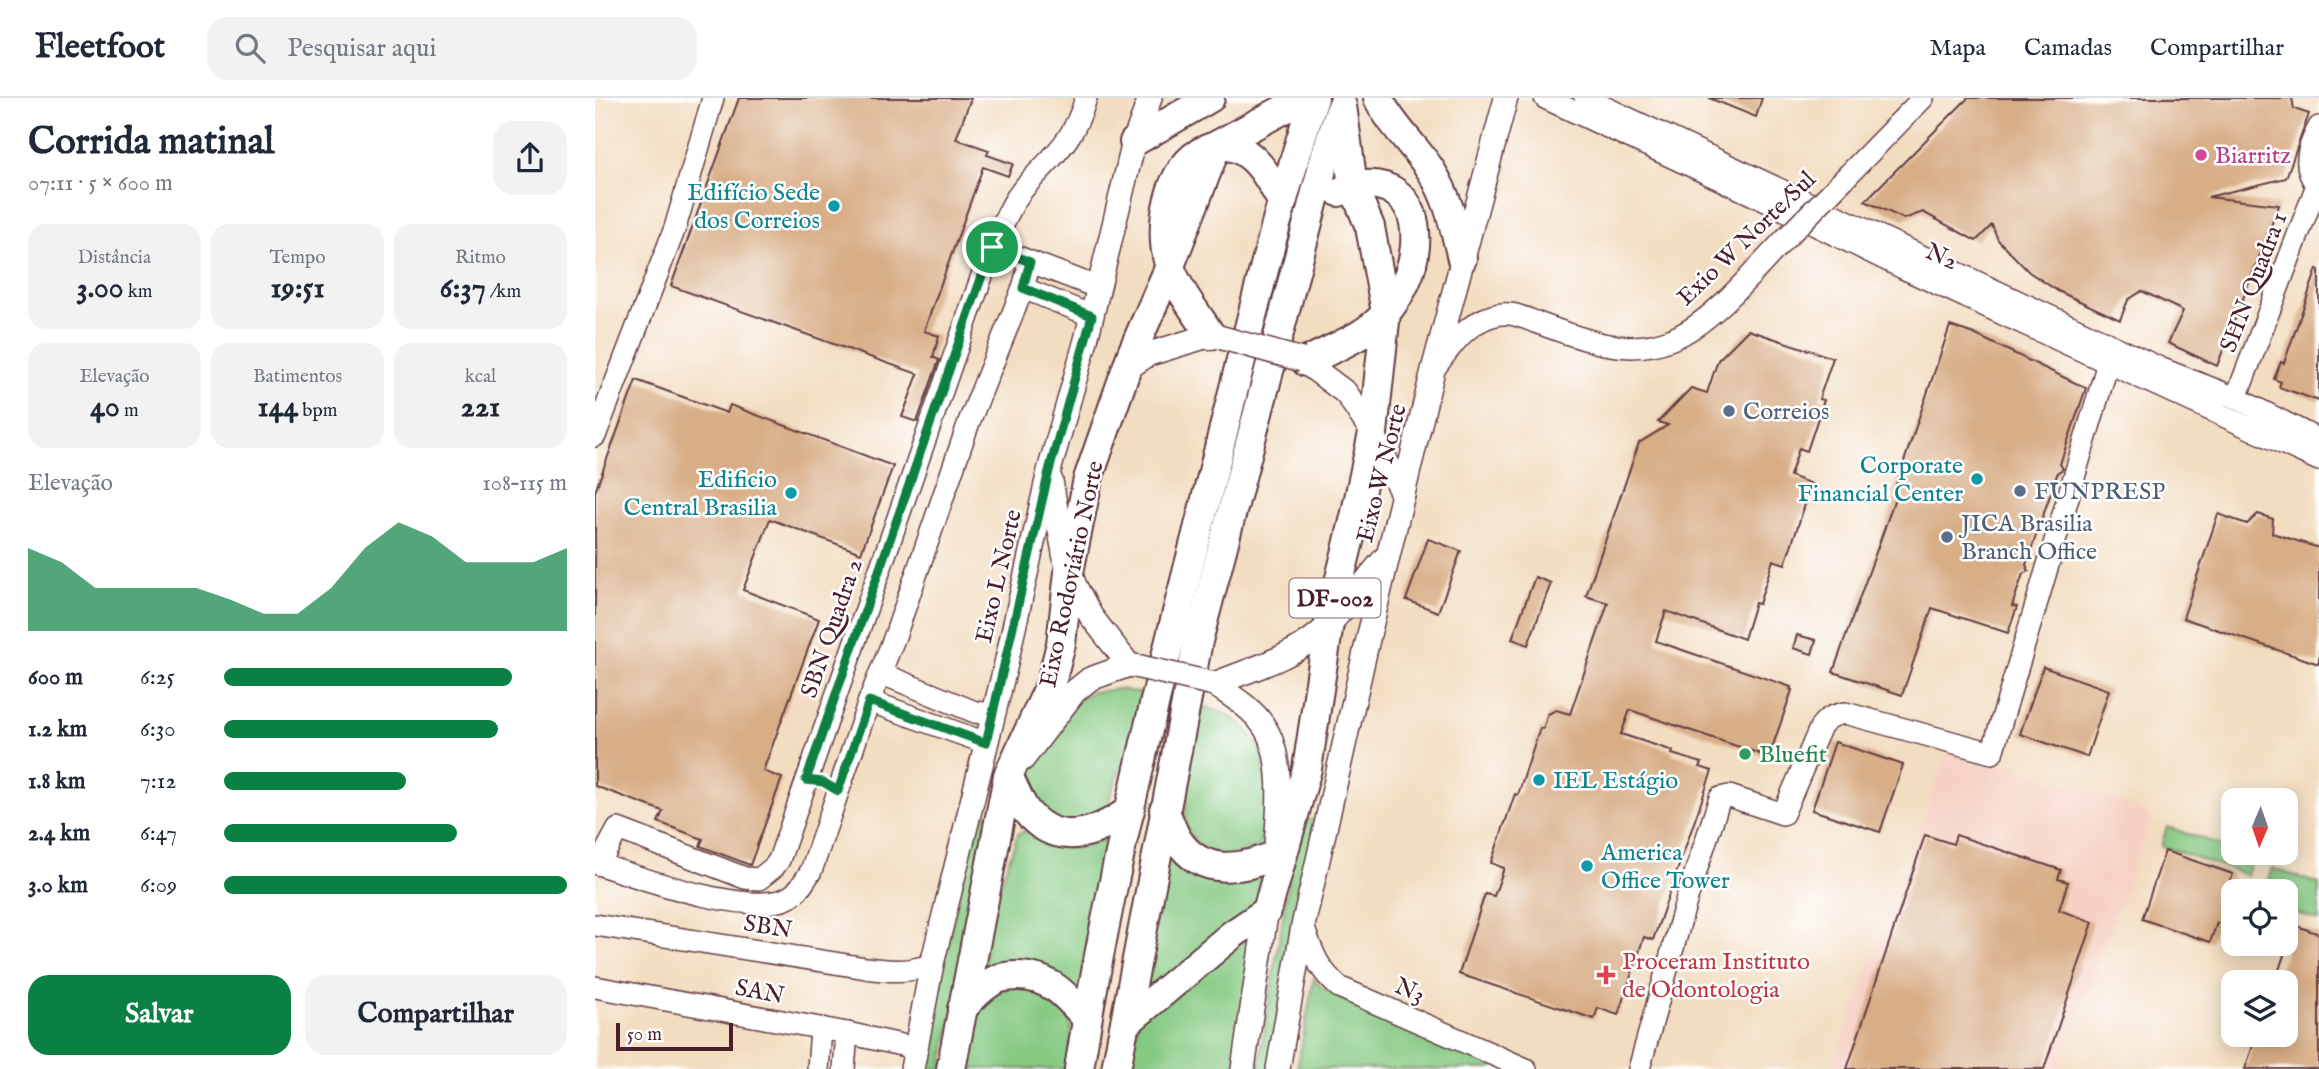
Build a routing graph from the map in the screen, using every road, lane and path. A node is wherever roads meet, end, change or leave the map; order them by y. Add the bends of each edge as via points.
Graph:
1 (713, 98) edge
2 (1086, 98) edge
3 (1150, 98) edge
4 (1210, 98) edge
5 (1305, 98) edge
6 (1314, 98) edge
7 (1378, 98) edge
8 (1506, 98) edge
9 (1545, 98) edge
10 (1585, 98) edge
11 (1923, 98) edge
12 (1343, 102) edge
13 (2319, 127) edge
14 (1135, 142) junction
15 (1217, 145) junction
16 (2318, 185) edge
17 (1353, 186) junction
18 (1282, 201) junction
19 (1314, 204) junction
20 (992, 247) junction
21 (1462, 259) junction
22 (1030, 262) junction
23 (1170, 266) junction
24 (1929, 269) junction
25 (1023, 288) junction
26 (1099, 288) junction
27 (1386, 312) junction
28 (1092, 316) junction
29 (2066, 323) junction
30 (1215, 336) junction
31 (1304, 361) junction
32 (2108, 363) junction
33 (2162, 369) junction
34 (1125, 370) junction
35 (1433, 370) junction
36 (947, 377) junction
37 (980, 393) junction
38 (2175, 394) junction
39 (2236, 398) junction
40 (935, 409) junction
41 (969, 422) junction
42 (1373, 433) junction
43 (595, 436) edge
44 (2319, 440) edge
45 (2288, 445) junction
46 (2319, 460) edge
47 (1049, 471) junction
48 (1403, 496) junction
49 (885, 553) junction
50 (1389, 553) junction
51 (920, 566) junction
52 (1069, 572) junction
53 (874, 581) junction
54 (909, 596) junction
55 (1329, 623) junction
56 (1135, 666) junction
57 (880, 673) junction
58 (1212, 684) junction
59 (869, 701) junction
60 (993, 714) junction
61 (986, 743) junction
62 (813, 759) junction
63 (1008, 776) junction
64 (806, 780) junction
65 (841, 783) junction
66 (1130, 810) junction
67 (1164, 810) junction
68 (1275, 855) junction
69 (597, 864) edge
70 (1267, 911) junction
71 (595, 925) edge
72 (1303, 926) junction
73 (932, 964) junction
74 (595, 987) edge
75 (962, 1009) junction
76 (1087, 1019) junction
77 (1125, 1024) junction
78 (821, 1029) junction
79 (847, 1033) junction
80 (914, 1059) edge
81 (1512, 1067) edge
82 (818, 1069) edge
83 (844, 1069) edge
84 (951, 1069) edge
85 (1079, 1069) edge
86 (1116, 1069) edge
87 (1243, 1069) edge
88 (1278, 1069) edge
89 (1639, 1069) edge

1 - 43 street via 675,228
2 - 20 street, SBN Quadra 2 via 1072,134 1022,190
3 - 14 main road, Eixo L Norte
4 - 14 highway
5 - 15 highway
6 - 18 highway
7 - 21 highway via 1443,194
8 - 21 main road, Eixo W Norte
9 - 24 street, N2 via 1903,268
10 - 24 street, N2 via 1766,184
11 - 35 street, Exio W Norte/Sul, bridge via 1705,320 1672,339 1620,348 1508,312 1489,316 1461,333
12 - 17 highway, DF-002
12 - 19 highway, DF-002
13 - 16 street via 2307,165
14 - 26 main road, Eixo L Norte
15 - 18 highway via 1246,153
15 - 23 highway via 1190,159 1172,189 1164,233
16 - 39 street, SHN Quadra 1
17 - 19 highway
17 - 27 highway, DF-002 via 1370,227
17 - 27 highway via 1391,189 1412,212 1415,247 1410,271
18 - 66 highway
19 - 67 highway, DF-002 via 1198,642
20 - 22 street
20 - 36 street, SBN Quadra 2
21 - 35 main road, Eixo W Norte
22 - 25 street, SBN Quadra 2
22 - 26 street
23 - 30 highway
23 - 34 highway, Eixo Rodoviário Norte
24 - 29 street, N2 via 1971,279
24 - 32 street, N2
25 - 28 street
25 - 37 street, SBN Quadra 2
26 - 28 main road, Eixo L Norte
27 - 31 highway via 1370,329
27 - 42 highway, DF-002
28 - 47 main road, Eixo L Norte
29 - 32 street via 2101,351
29 - 33 street, N2
30 - 31 main road, bridge
30 - 34 main road via 1149,354
31 - 42 main road via 1346,393
32 - 33 street via 2127,358
32 - 38 street, N2
32 - 89 street via 1992,753 1845,713 1826,719 1821,726 1783,814 1724,796 1718,802 1687,898
33 - 39 street, N2
34 - 52 highway, Eixo Rodoviário Norte via 1088,479
35 - 48 main road, Eixo W Norte
36 - 37 street
36 - 40 street, SBN Quadra 2
37 - 41 street, SBN Quadra 2
38 - 39 street via 2194,395 2216,404
38 - 45 street, N2
39 - 44 street, N2
39 - 45 street via 2243,415
40 - 41 street
40 - 49 street, SBN Quadra 2
41 - 51 street, SBN Quadra 2
42 - 48 main road
42 - 55 highway, DF-002
45 - 46 street, N2
47 - 52 main road
47 - 60 main road, Eixo L Norte
48 - 50 main road, Eixo W Norte
49 - 51 street
49 - 53 street, SBN Quadra 2
50 - 55 main road
50 - 72 main road, Eixo W Norte
51 - 54 street, SBN Quadra 2
52 - 56 main road via 1091,616
52 - 63 highway, Eixo Rodoviário Norte via 1061,644 1051,683
53 - 54 street via 903,588
53 - 62 street, SBN Quadra 2
54 - 57 street, SBN Quadra 2
55 - 58 main road via 1293,650
55 - 70 highway, DF-002 via 1307,769
56 - 58 main road, bridge
56 - 63 main road via 1090,679 1075,691
57 - 59 street, SBN Quadra 2
57 - 60 street via 975,712
58 - 68 main road via 1251,710 1274,745 1278,777
59 - 61 street
59 - 65 street, SBN Quadra 2
60 - 61 main road, Eixo L Norte
61 - 73 main road, Eixo L Norte
62 - 64 street, SBN Quadra 2
62 - 65 street
63 - 66 highway via 1025,810 1039,825 1057,834 1097,830
63 - 75 highway, Eixo Rodoviário Norte
64 - 65 street
64 - 69 street, SBN Quadra 2 via 779,860 759,879 745,878 618,829
65 - 69 street, SBN Quadra 2 via 811,871 790,897 772,903 745,904
66 - 76 highway
67 - 68 highway via 1177,839 1205,864 1239,867
67 - 77 highway, DF-002
68 - 70 main road
70 - 77 highway
70 - 87 main road
71 - 73 street, SBN via 899,972
72 - 81 street, N3 via 1317,963 1339,987
72 - 88 main road, Eixo W Norte
73 - 80 main road, Eixo L Norte
74 - 78 street, SAN
75 - 76 highway via 1000,977 1033,976 1058,989
75 - 84 highway, Eixo Rodoviário Norte
76 - 85 highway
77 - 86 highway, DF-002
78 - 79 street, SAN
78 - 82 street
79 - 80 street, SAN
79 - 83 street

